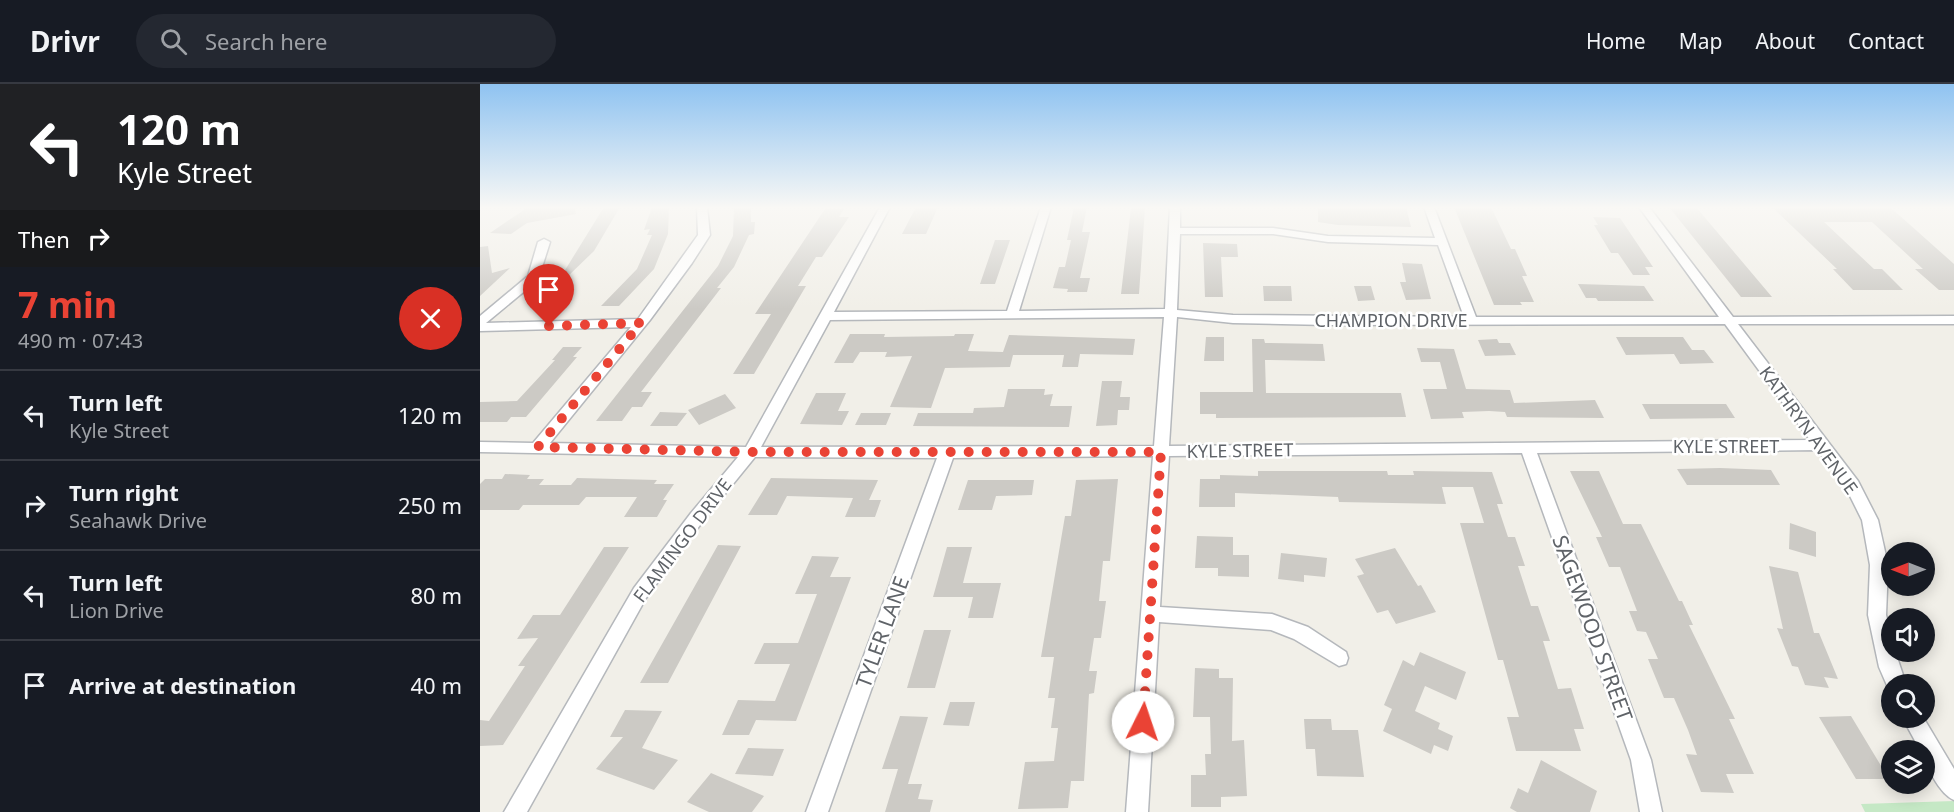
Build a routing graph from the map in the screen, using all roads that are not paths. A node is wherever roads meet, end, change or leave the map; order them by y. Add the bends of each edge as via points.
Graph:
1 (700, 241) edge
2 (867, 241) edge
3 (1035, 241) edge
4 (1175, 241) edge
5 (1402, 241) edge
6 (1669, 241) edge
7 (544, 242) dead end
8 (1441, 242) joint
9 (1171, 313) junction
10 (1012, 314) junction
11 (827, 316) junction
12 (1471, 320) junction
13 (1954, 320) edge
14 (1729, 321) junction
15 (480, 322) edge
16 (641, 323) junction
17 (480, 327) edge
18 (1820, 445) junction
19 (480, 447) edge
20 (538, 447) junction
21 (1527, 447) junction
22 (751, 452) junction
23 (1161, 452) junction
24 (947, 453) junction
25 (1150, 614) junction
26 (1339, 658) dead end
27 (1892, 674) edge
28 (1918, 728) edge
29 (1954, 789) edge
30 (515, 812) edge
31 (817, 812) edge
32 (1137, 812) edge
33 (1651, 812) edge

1 - 16 street
2 - 11 street, FLAMINGO DRIVE
3 - 10 street
4 - 9 street
5 - 8 street
6 - 14 street, KATHRYN AVENUE
7 - 15 street via 534,277
8 - 12 street
9 - 10 street, CHAMPION DRIVE
9 - 12 street, CHAMPION DRIVE via 1233,319
9 - 23 street
10 - 11 street, CHAMPION DRIVE
11 - 22 street, FLAMINGO DRIVE
12 - 14 street, CHAMPION DRIVE
13 - 14 street, CHAMPION DRIVE
14 - 18 street, KATHRYN AVENUE
16 - 17 street
16 - 20 street
18 - 21 street, KYLE STREET
18 - 27 street, KATHRYN AVENUE via 1852,485 1870,520 1879,565 1877,615
19 - 20 street, KYLE STREET
20 - 22 street, KYLE STREET
21 - 23 street, KYLE STREET
21 - 33 street, SAGEWOOD STREET via 1641,760
22 - 24 street, KYLE STREET
22 - 30 street, FLAMINGO DRIVE via 696,517 640,593
23 - 24 street, KYLE STREET
23 - 25 street
24 - 31 street, TYLER LANE
25 - 26 street via 1272,622 1301,633
25 - 32 street
28 - 29 street

